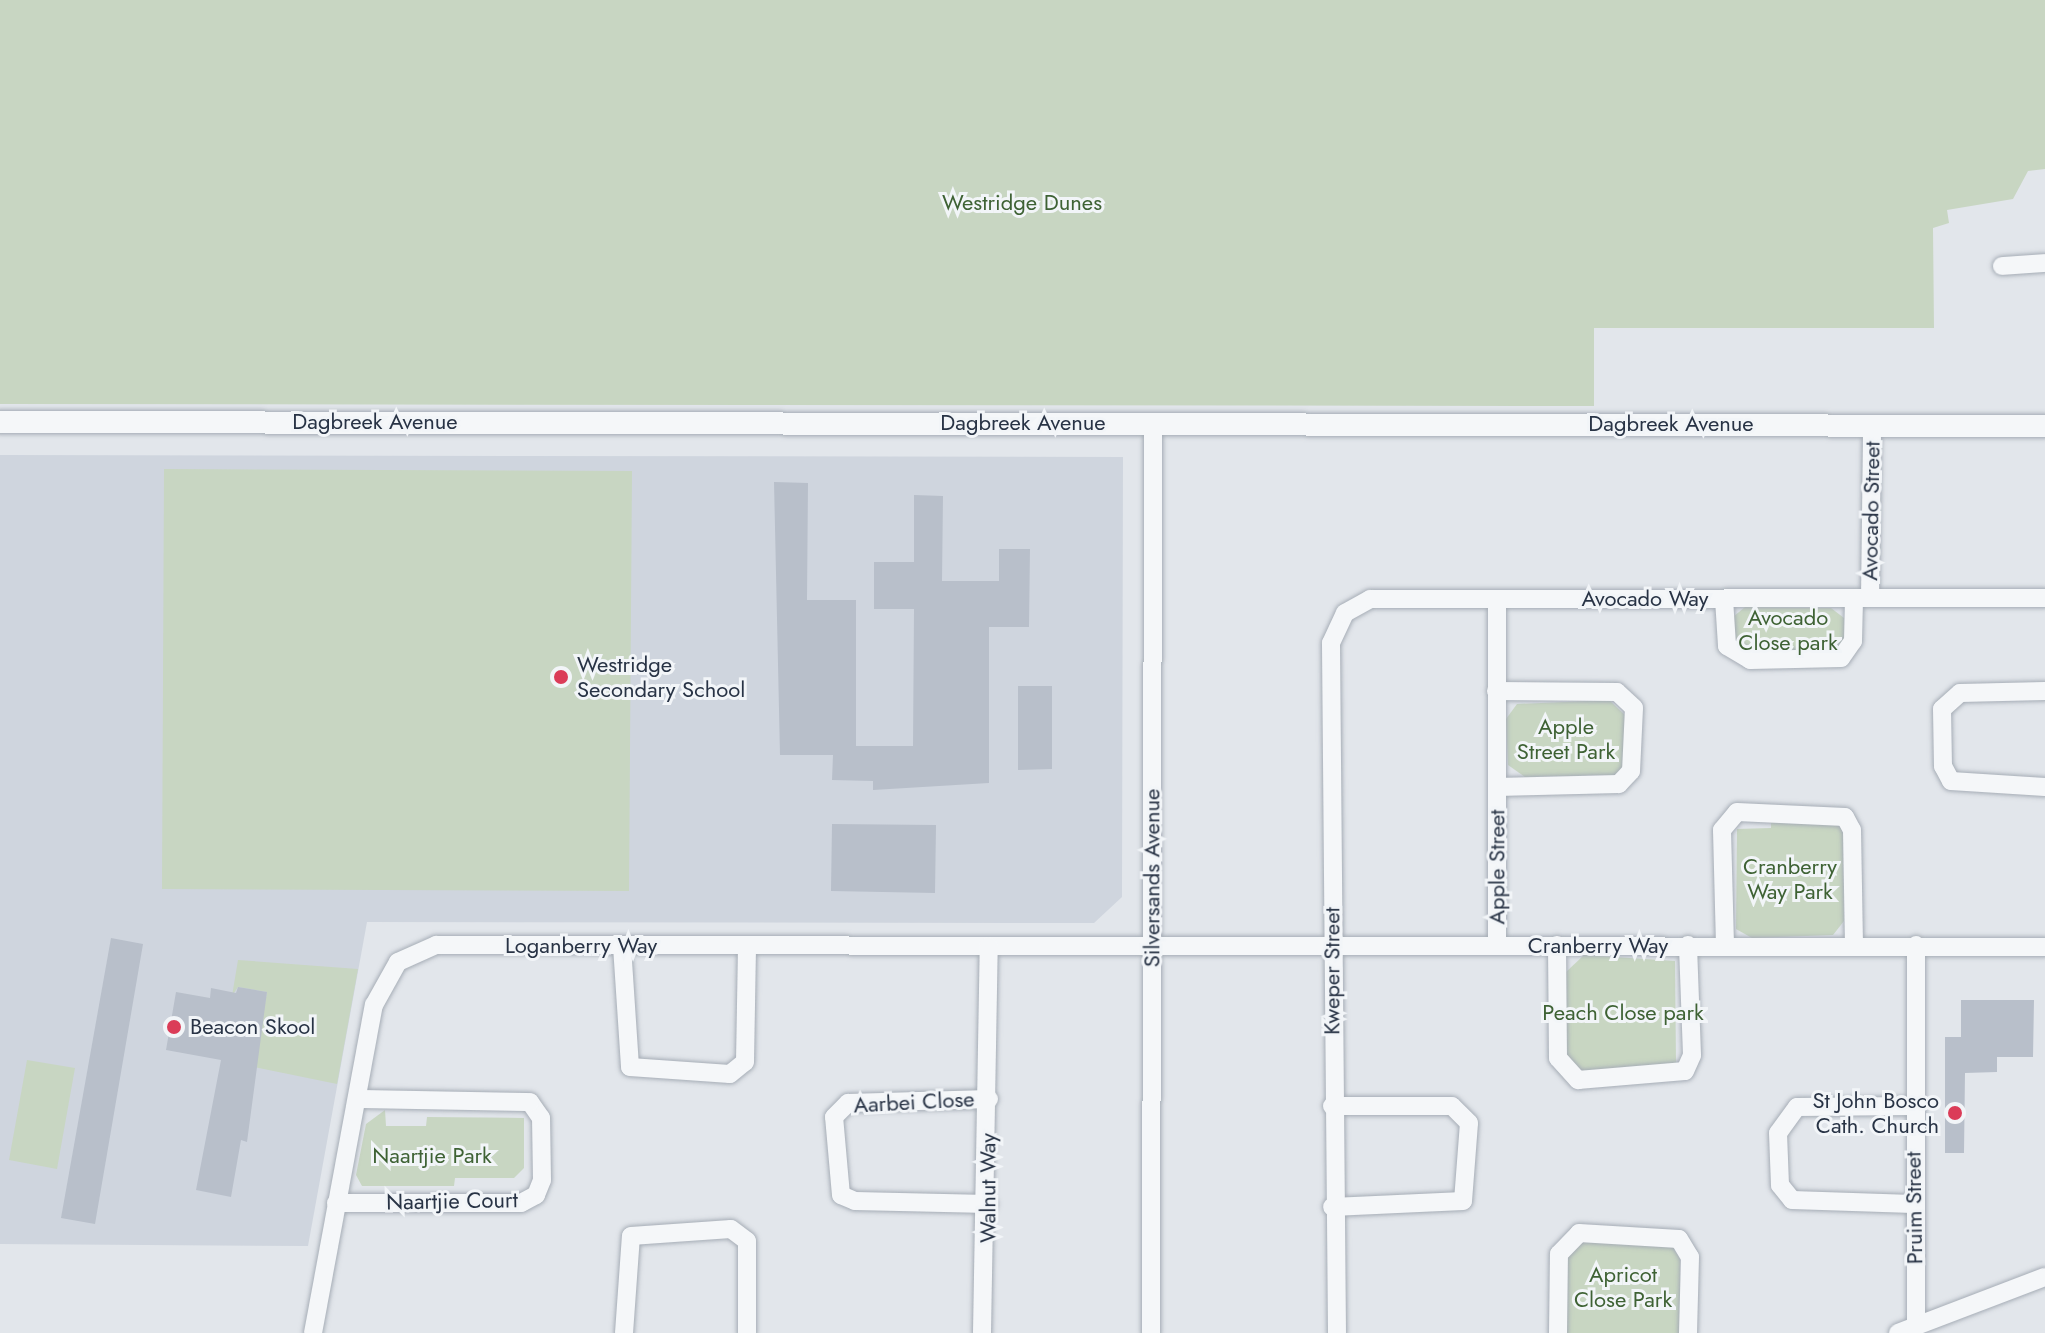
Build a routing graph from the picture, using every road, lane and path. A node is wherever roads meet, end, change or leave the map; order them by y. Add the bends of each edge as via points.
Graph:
1 (2045, 263) edge
2 (2002, 266) dead end
3 (0, 422) edge
4 (1153, 423) junction
5 (1872, 424) junction
6 (2045, 426) edge
7 (2045, 598) edge
8 (1497, 599) junction
9 (1724, 599) junction
10 (1862, 599) junction
11 (1345, 613) joint
12 (1496, 691) junction
13 (2045, 691) edge
14 (1497, 787) junction
15 (2045, 787) edge
16 (1152, 945) junction
17 (1557, 945) junction
18 (1688, 945) junction
19 (1725, 945) junction
20 (1854, 945) junction
21 (1916, 945) junction
22 (622, 946) junction
23 (747, 946) junction
24 (989, 946) junction
25 (1332, 946) junction
26 (1497, 946) junction
27 (2045, 947) edge
28 (357, 1099) junction
29 (989, 1099) junction
30 (1332, 1106) junction
31 (1913, 1106) junction
32 (336, 1203) junction
33 (988, 1204) junction
34 (1913, 1204) junction
35 (1332, 1207) junction
36 (2045, 1277) edge
37 (1916, 1326) junction
38 (313, 1333) edge
39 (624, 1333) edge
40 (747, 1333) edge
41 (982, 1333) edge
42 (1151, 1333) edge
43 (1337, 1333) edge
44 (1558, 1333) edge
45 (1688, 1333) edge
46 (1898, 1333) edge

1 - 2 street
3 - 4 street, Dagbreek Avenue
4 - 5 street, Dagbreek Avenue
4 - 16 street, Silversands Avenue
5 - 6 street, Dagbreek Avenue
5 - 10 street, Avocado Street
7 - 10 street, Avocado Way
8 - 9 street, Avocado Way
8 - 11 street, Avocado Way via 1370,599
8 - 12 street, Apple Street
9 - 10 street, Avocado Way
9 - 10 street, Avocado Street via 1727,646 1750,660 1841,658 1853,641
11 - 25 street, Kweper Street via 1331,643
12 - 14 street, Apple Street
12 - 14 street, Apple Street via 1617,692 1634,708 1631,771 1619,784
13 - 15 street via 1960,693 1942,709 1943,766 1951,781
14 - 26 street, Apple Street
16 - 24 street, Loganberry Way
16 - 25 street, Cranberry Way
16 - 42 street, Silversands Avenue
17 - 18 street, Cranberry Way
17 - 18 street via 1558,1058 1578,1080 1685,1071 1692,1055
17 - 26 street, Cranberry Way
18 - 19 street, Cranberry Way
19 - 20 street, Cranberry Way
19 - 20 street via 1722,830 1737,812 1845,817 1852,830
20 - 21 street, Cranberry Way
21 - 27 street, Cranberry Way
21 - 31 street, Pruim Street
22 - 23 street, Loganberry Way
22 - 23 street via 630,1067 730,1074 745,1062
22 - 28 street, Loganberry Way via 415,951 381,983
23 - 24 street, Loganberry Way
24 - 29 street, Walnut Way
25 - 26 street, Cranberry Way
25 - 30 street, Kweper Street
28 - 32 street, Loganberry Way
28 - 32 street, Naartjie Court via 530,1102 541,1118 542,1180 521,1203
29 - 33 street, Walnut Way
29 - 33 street, Aarbei Close via 848,1103 834,1117 841,1195
30 - 35 street, Kweper Street
30 - 35 street via 1452,1106 1469,1123 1463,1201
31 - 34 street, Pruim Street
31 - 34 street via 1797,1107 1778,1133 1780,1185 1792,1200
32 - 38 street, Loganberry Way
33 - 41 street, Walnut Way
34 - 37 street, Pruim Street
35 - 43 street, Kweper Street
36 - 37 street
37 - 46 street
39 - 40 street via 631,1236 731,1229 747,1241
44 - 45 street via 1559,1254 1579,1233 1679,1239 1690,1257

